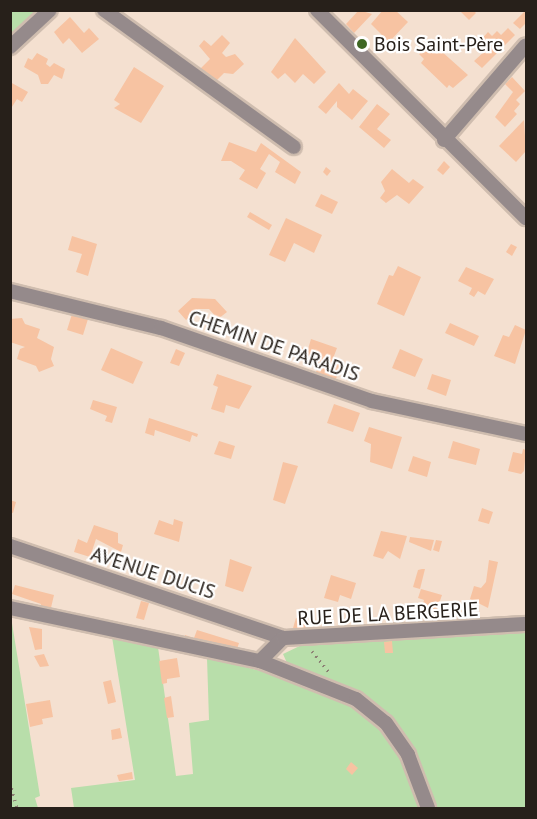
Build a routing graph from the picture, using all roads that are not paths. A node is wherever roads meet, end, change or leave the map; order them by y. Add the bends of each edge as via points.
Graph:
1 (50, 10) edge
2 (104, 10) edge
3 (317, 10) edge
4 (526, 45) edge
5 (10, 47) edge
6 (444, 140) junction
7 (294, 147) dead end
8 (526, 218) edge
9 (10, 291) edge
10 (526, 434) edge
11 (10, 546) edge
12 (10, 608) edge
13 (526, 624) edge
14 (283, 639) junction
15 (260, 661) junction
16 (428, 808) edge

1 - 5 street
2 - 7 street
3 - 6 street
4 - 6 street
6 - 8 street
9 - 10 street, CHEMIN DE PARADIS via 161,328 372,401
11 - 14 street, AVENUE DUCIS
12 - 15 street
13 - 14 street, RUE DE LA BERGERIE
14 - 15 street, RUE DE LA BERGERIE
15 - 16 street via 356,699 386,723 408,755

